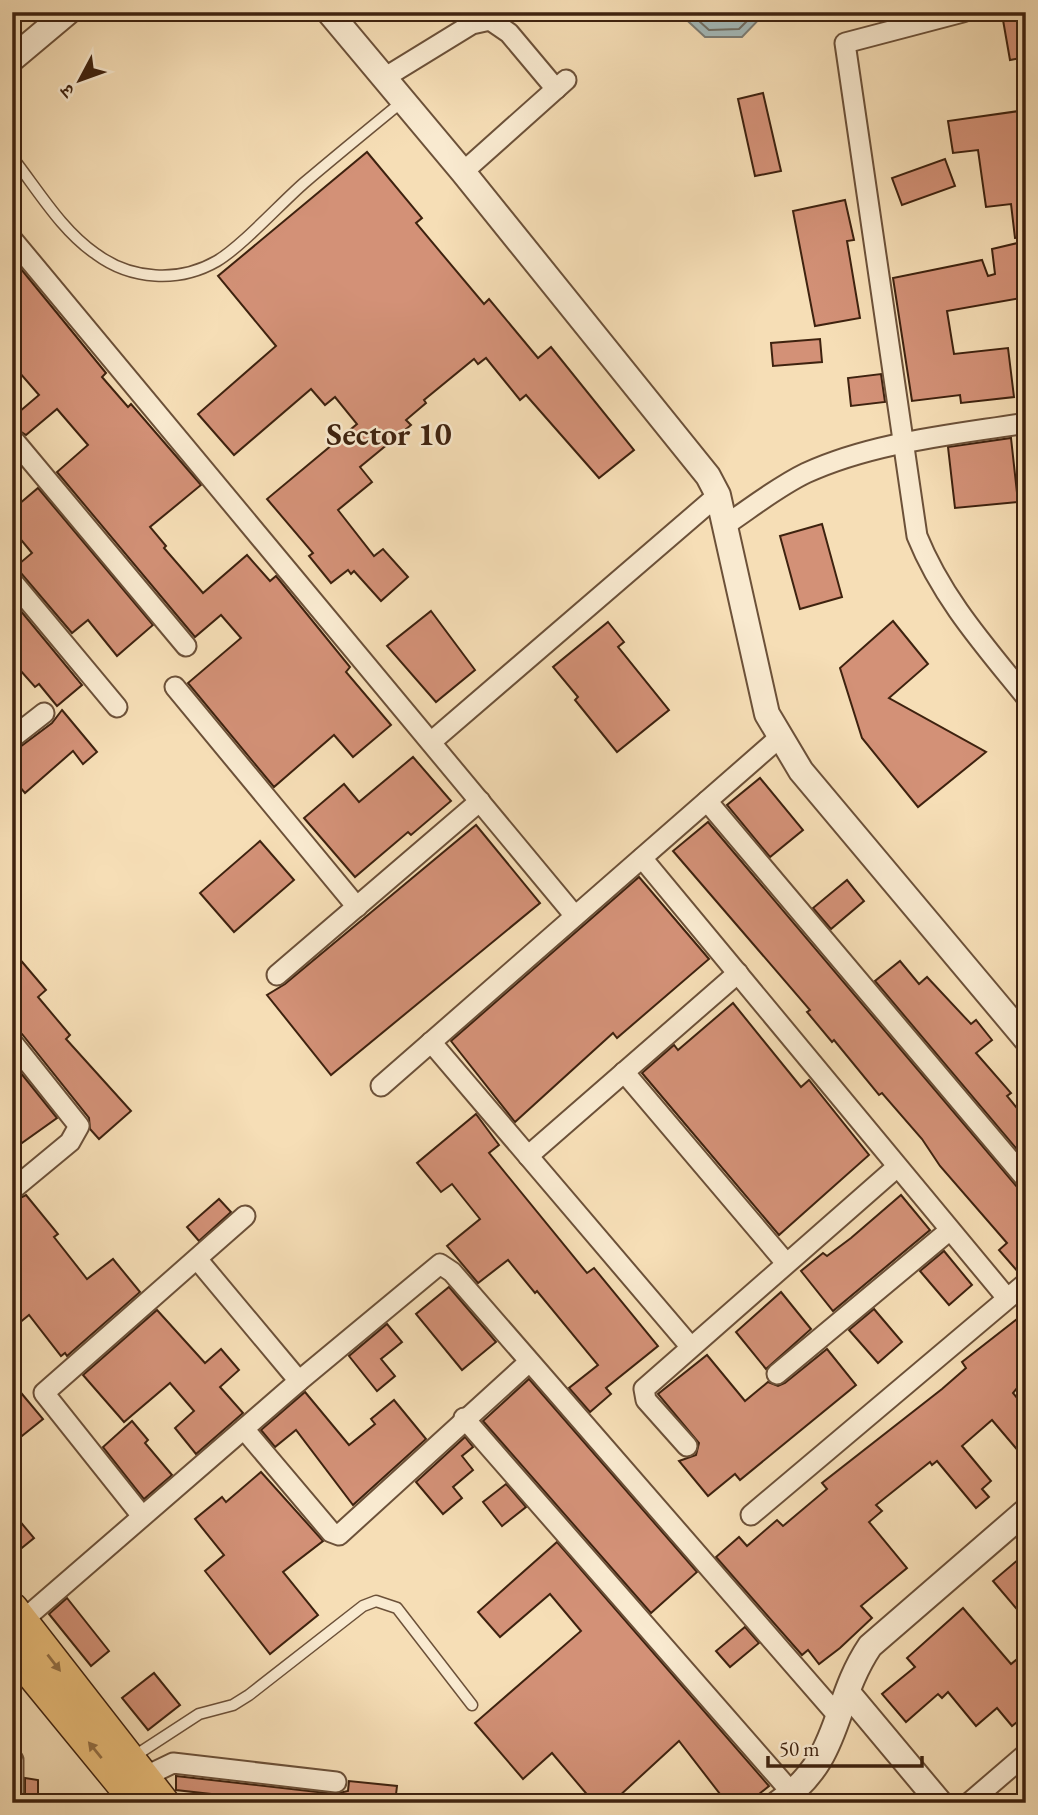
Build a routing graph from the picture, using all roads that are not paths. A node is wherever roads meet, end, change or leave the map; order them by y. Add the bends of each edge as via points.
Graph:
1 (68, 12) edge
2 (329, 12) edge
3 (963, 12) edge
4 (12, 59) edge
5 (384, 78) junction
6 (403, 101) junction
7 (12, 158) edge
8 (463, 172) junction
9 (12, 239) edge
10 (1026, 424) edge
11 (12, 438) edge
12 (905, 442) junction
13 (718, 495) junction
14 (724, 526) junction
15 (12, 581) edge
16 (20, 606) edge
17 (186, 646) dead end
18 (175, 687) dead end
19 (1026, 697) edge
20 (117, 707) dead end
21 (44, 713) dead end
22 (12, 738) edge
23 (779, 738) junction
24 (431, 742) junction
25 (480, 801) junction
26 (707, 801) junction
27 (642, 858) junction
28 (356, 907) junction
29 (575, 916) junction
30 (738, 973) junction
31 (277, 975) dead end
32 (1026, 1039) edge
33 (12, 1042) edge
34 (431, 1042) junction
35 (624, 1072) junction
36 (381, 1086) dead end
37 (528, 1156) junction
38 (897, 1167) junction
39 (1026, 1179) edge
40 (12, 1190) edge
41 (245, 1216) dead end
42 (950, 1230) junction
43 (197, 1259) junction
44 (786, 1263) junction
45 (1026, 1283) edge
46 (1007, 1298) junction
47 (690, 1346) junction
48 (529, 1362) junction
49 (777, 1374) dead end
50 (299, 1381) junction
51 (464, 1418) junction
52 (244, 1429) junction
53 (687, 1446) dead end
54 (1026, 1511) edge
55 (751, 1515) dead end
56 (142, 1516) junction
57 (15, 1627) edge
58 (848, 1693) junction
59 (472, 1705) dead end
60 (839, 1717) junction
61 (1026, 1754) edge
62 (13, 1760) edge
63 (137, 1780) edge
64 (336, 1782) dead end
65 (785, 1798) edge
66 (13, 1803) edge
67 (163, 1803) edge
68 (940, 1803) edge
69 (969, 1803) edge

1 - 4 street
2 - 5 street
3 - 12 street via 845,43
5 - 6 street
5 - 8 street via 472,24 490,20 561,84
6 - 7 lane via 218,260 186,274 134,273 97,255 70,232
6 - 8 street
8 - 13 street via 708,475
9 - 24 street
10 - 12 street
11 - 17 street
12 - 14 street via 804,474
12 - 19 street via 917,536 932,573 957,612
13 - 14 street
13 - 24 street
14 - 23 street via 766,714
15 - 16 street
16 - 20 street
18 - 28 street
21 - 22 street
23 - 26 street
23 - 32 street via 801,771
24 - 25 street
25 - 28 street
25 - 29 street
26 - 27 street
26 - 39 street
27 - 29 street
27 - 30 street
28 - 31 street
29 - 34 street
30 - 35 street
30 - 38 street
33 - 40 street via 79,1126 70,1142
34 - 36 street
34 - 37 street
35 - 37 street
35 - 44 street
37 - 47 street
38 - 42 street
38 - 44 street
41 - 43 street
42 - 46 street
42 - 49 street
43 - 50 street
43 - 56 street via 44,1393
44 - 47 street
45 - 46 street
46 - 55 street
47 - 53 street via 648,1384 644,1395
48 - 50 street via 452,1272 440,1264
48 - 51 street
48 - 60 street
50 - 52 street
51 - 52 street via 340,1535 331,1532
51 - 65 street
52 - 56 street
54 - 58 street via 870,1646
56 - 57 street
63 -> 57 main road
57 -> 63 main road
58 - 60 street
58 - 68 street
59 - 63 lane via 397,1608 376,1601 363,1606 249,1695 233,1705 199,1714
60 - 65 street via 813,1774
61 - 69 street
62 - 66 street
63 - 64 street via 173,1763
63 - 67 main road

